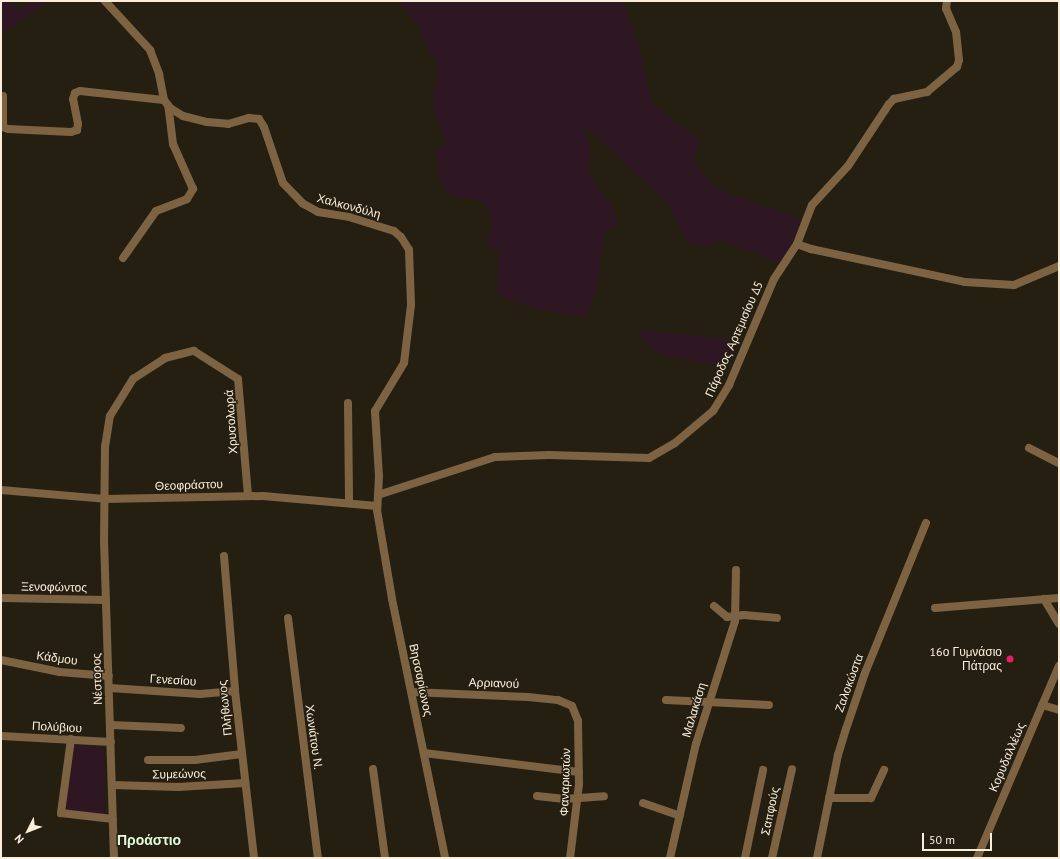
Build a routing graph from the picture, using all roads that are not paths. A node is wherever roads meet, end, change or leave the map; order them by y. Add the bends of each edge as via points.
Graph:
1 (105, 1) edge
2 (947, 1) edge
3 (3, 96) dead end
4 (166, 102) junction
5 (797, 244) junction
6 (123, 258) dead end
7 (1059, 266) edge
8 (348, 403) dead end
9 (1029, 448) dead end
10 (1059, 463) edge
11 (1, 490) edge
12 (248, 495) junction
13 (378, 495) junction
14 (104, 499) junction
15 (349, 503) junction
16 (377, 506) junction
17 (926, 523) dead end
18 (224, 556) dead end
19 (736, 570) dead end
20 (1, 598) edge
21 (1059, 598) edge
22 (1044, 599) junction
23 (106, 600) junction
24 (714, 606) dead end
25 (935, 608) dead end
26 (736, 616) junction
27 (288, 618) dead end
28 (777, 618) dead end
29 (1059, 624) edge
30 (1, 660) edge
31 (1059, 666) edge
32 (109, 676) junction
33 (110, 688) junction
34 (235, 691) junction
35 (412, 692) junction
36 (666, 700) dead end
37 (708, 703) junction
38 (769, 705) dead end
39 (1042, 705) junction
40 (574, 708) joint
41 (1059, 710) edge
42 (111, 725) junction
43 (181, 728) dead end
44 (1, 736) edge
45 (71, 739) junction
46 (111, 742) junction
47 (424, 753) junction
48 (242, 754) junction
49 (148, 760) dead end
50 (792, 768) dead end
51 (373, 769) dead end
52 (763, 770) dead end
53 (884, 770) dead end
54 (579, 772) junction
55 (245, 783) junction
56 (113, 785) junction
57 (536, 796) dead end
58 (604, 796) dead end
59 (578, 798) junction
60 (829, 798) junction
61 (644, 803) dead end
62 (680, 816) junction
63 (113, 819) junction
64 (114, 858) edge
65 (254, 858) edge
66 (318, 858) edge
67 (385, 858) edge
68 (445, 858) edge
69 (570, 858) edge
70 (670, 858) edge
71 (745, 858) edge
72 (772, 858) edge
73 (817, 858) edge
74 (977, 858) edge

1 - 4 street via 150,50
2 - 5 street, Πάροδος Αρτεμισίου Δ5 via 946,9 956,32 959,60 957,67 927,92 894,99 889,104 848,166 812,205
3 - 4 street via 3,127 71,132 77,130 73,99 74,93 80,90
4 - 6 street via 173,144 193,189 187,199 156,211
4 - 13 street, Χαλκονδύλη via 183,116 207,122 228,124 249,118 259,119 281,178 302,203 318,212 349,217 387,229 404,241 411,265 411,312 403,366 375,411
5 - 7 street via 965,282 1014,285
5 - 13 street, Πάροδος Αρτεμισίου Δ5 via 767,292 718,405 664,451 641,458 550,455 495,457
8 - 15 street
9 - 10 street
11 - 14 street, Θεοφράστου
12 - 14 street, Θεοφράστου
12 - 14 street, Χρυσολωρά via 240,382 194,351 165,358 133,380 110,416 105,447
12 - 15 street, Θεοφράστου
13 - 16 street, Χαλκονδύλη
14 - 23 street, Νέστορος
15 - 16 street, Θεοφράστου
16 - 35 street, Βησσαρίωνος via 392,599
17 - 60 street, Ζαλοκώστα via 862,682 838,755
18 - 34 street, Πλήθωνος
19 - 26 street, Μαλακάση
20 - 23 street, Ξενοφώντος
21 - 22 street
22 - 25 street
22 - 29 street
23 - 32 street, Νέστορος
24 - 26 street via 725,617
26 - 28 street
26 - 37 street, Μαλακάση
27 - 66 street, Χωνιάτου Ν.
30 - 32 street, Κάδμου via 60,672
31 - 39 street, Κορυδαλλέως
32 - 33 street, Νέστορος
33 - 34 street, Γενεσίου via 200,694
33 - 42 street, Νέστορος
34 - 48 street, Πλήθωνος
35 - 40 street, Αρριανού via 535,697 564,702
35 - 47 street, Βησσαρίωνος
36 - 37 street
37 - 38 street
37 - 62 street, Μαλακάση via 694,751
39 - 41 street
39 - 74 street, Κορυδαλλέως
40 - 54 street, Φαναριωτών via 578,720
42 - 43 street
42 - 46 street, Νέστορος
44 - 45 street, Πολύβιου
45 - 46 street, Πολύβιου
45 - 63 street via 61,813
46 - 56 street, Νέστορος
47 - 54 street
47 - 68 street, Βησσαρίωνος
48 - 49 street via 195,760
48 - 55 street, Πλήθωνος
50 - 72 street, Σαπφούς
51 - 67 street
52 - 71 street
53 - 60 street via 871,798
54 - 59 street, Φαναριωτών
55 - 56 street, Συμεώνος via 178,787
55 - 65 street, Πλήθωνος
56 - 63 street, Νέστορος
57 - 59 street
58 - 59 street
59 - 69 street, Φαναριωτών
60 - 73 street, Ζαλοκώστα
61 - 62 street
62 - 70 street, Μαλακάση
63 - 64 street, Νέστορος

